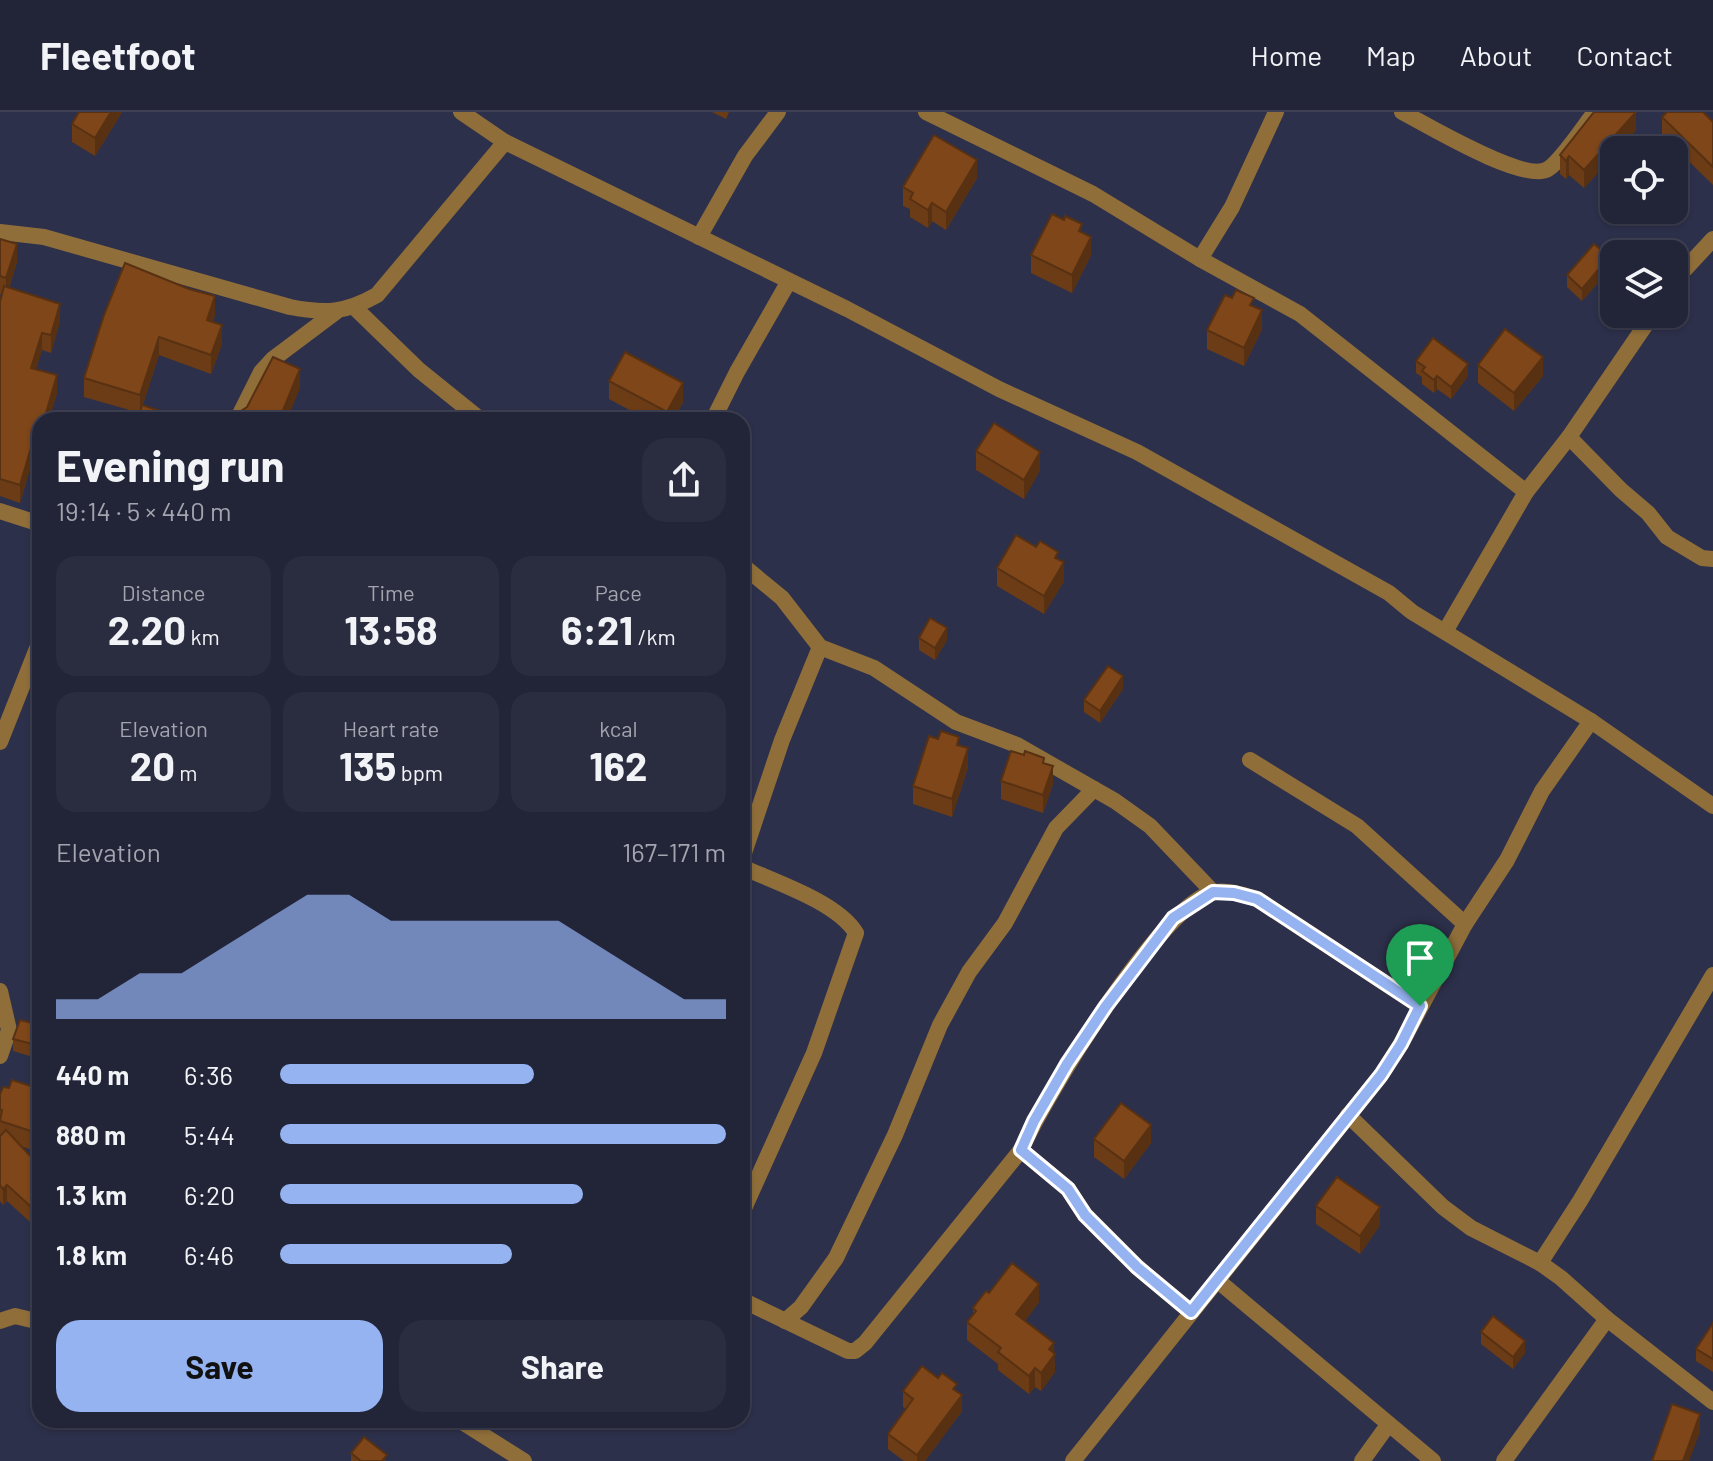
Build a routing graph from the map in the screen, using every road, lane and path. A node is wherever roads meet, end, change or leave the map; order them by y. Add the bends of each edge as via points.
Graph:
1 (461, 112) edge
2 (778, 112) edge
3 (926, 112) edge
4 (1276, 112) edge
5 (1402, 112) edge
6 (1595, 112) edge
7 (505, 142) junction
8 (0, 232) edge
9 (699, 237) junction
10 (1713, 239) edge
11 (1200, 259) junction
12 (1688, 266) edge
13 (789, 281) junction
14 (355, 308) junction
15 (337, 311) junction
16 (1643, 328) edge
17 (241, 412) edge
18 (471, 412) edge
19 (717, 412) edge
20 (1569, 437) junction
21 (1526, 492) junction
22 (0, 511) edge
23 (32, 521) edge
24 (1709, 561) edge
25 (750, 572) edge
26 (1446, 630) junction
27 (820, 647) junction
28 (32, 661) edge
29 (1591, 721) junction
30 (0, 742) edge
31 (1250, 760) dead end
32 (1094, 789) junction
33 (1713, 806) edge
34 (750, 835) edge
35 (750, 871) edge
36 (1213, 892) junction
37 (1465, 924) junction
38 (1713, 975) edge
39 (0, 991) edge
40 (1420, 1006) junction
41 (0, 1056) edge
42 (1348, 1115) junction
43 (1021, 1150) junction
44 (750, 1195) edge
45 (1540, 1263) junction
46 (1217, 1280) junction
47 (750, 1304) edge
48 (1191, 1312) junction
49 (1607, 1319) junction
50 (32, 1320) edge
51 (0, 1321) edge
52 (785, 1321) junction
53 (1713, 1402) edge
54 (1388, 1425) junction
55 (472, 1428) edge
56 (524, 1461) edge
57 (1073, 1461) edge
58 (1362, 1461) edge
59 (1433, 1461) edge
60 (1504, 1461) edge

1 - 7 street
2 - 9 street via 745,156
3 - 11 street via 1093,194
4 - 11 street via 1232,207
5 - 6 street via 1511,168 1541,172 1553,166
7 - 9 street
7 - 14 street via 377,295
8 - 15 street via 44,237 290,307
9 - 13 street
10 - 12 street
11 - 21 street via 1300,314
13 - 19 street
13 - 26 street via 999,389 1137,452
14 - 15 street
14 - 18 street
15 - 17 street via 273,359
16 - 20 street
20 - 21 street
20 - 24 street via 1667,537
21 - 26 street
22 - 23 street
25 - 27 street via 782,598
26 - 29 street
27 - 32 street via 874,668 956,722 1017,745
27 - 34 street
28 - 30 street
29 - 33 street
29 - 37 street via 1542,791 1507,860
31 - 37 street via 1357,826
32 - 36 street via 1150,826
32 - 52 street via 1056,828 1005,923 969,972 836,1258
35 - 44 street via 818,902 850,922 856,933 814,1053
36 - 40 street via 1257,899
36 - 43 street via 1173,918 1106,1006 1067,1064
37 - 40 street
38 - 45 street
39 - 41 street via 9,1030
40 - 42 street via 1401,1044
42 - 45 street via 1443,1207 1471,1228
42 - 46 street
43 - 48 street via 1068,1189 1085,1215 1137,1267
43 - 52 street via 860,1347 848,1351
45 - 49 street
46 - 48 street
46 - 54 street
47 - 52 street
48 - 57 street
49 - 53 street
49 - 60 street
50 - 51 street via 15,1316
54 - 58 street
54 - 59 street
55 - 56 street

